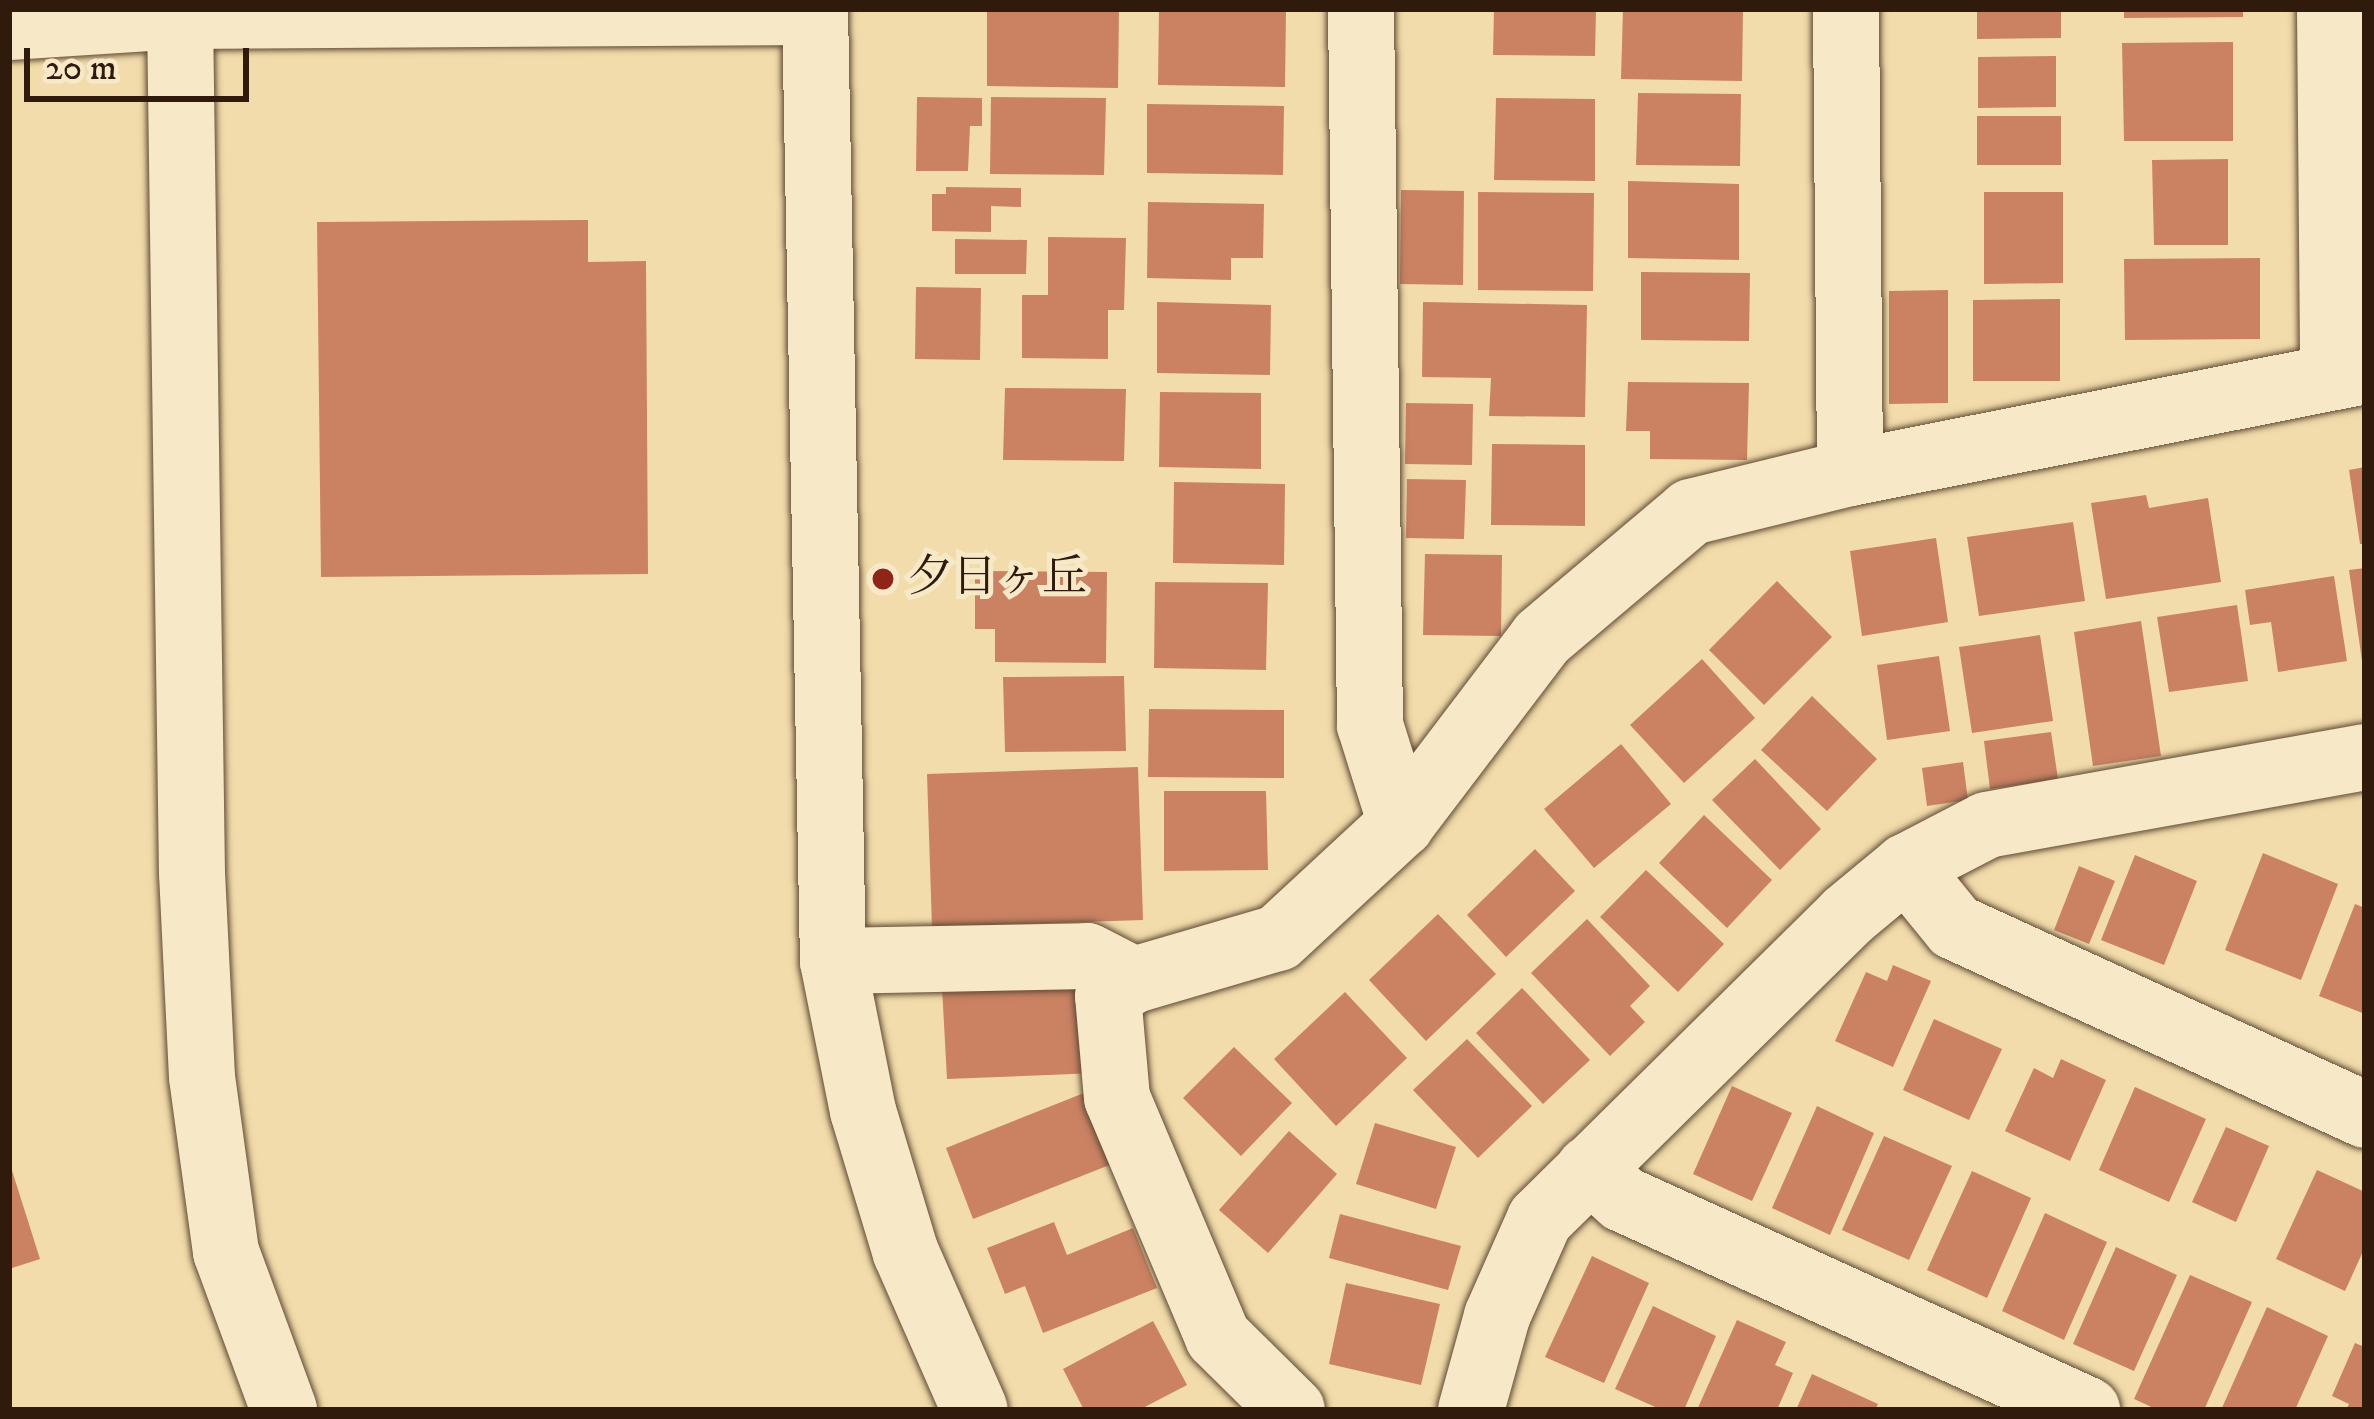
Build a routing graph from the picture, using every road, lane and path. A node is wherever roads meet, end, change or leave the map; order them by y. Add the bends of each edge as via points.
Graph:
1 (1361, 9) edge
2 (1846, 9) edge
3 (2330, 9) edge
4 (815, 11) edge
5 (180, 16) junction
6 (9, 27) edge
7 (2349, 374) edge
8 (1850, 473) junction
9 (2365, 757) edge
10 (1401, 824) junction
11 (1906, 868) junction
12 (833, 961) junction
13 (1134, 980) junction
14 (2365, 1115) edge
15 (1589, 1169) junction
16 (284, 1410) edge
17 (975, 1410) edge
18 (1292, 1410) edge
19 (1471, 1410) edge
20 (2087, 1410) edge

1 - 10 street via 1370,725
2 - 8 street
3 - 7 street
4 - 5 street
4 - 12 street
5 - 6 street
5 - 16 street via 202,1077 226,1252
7 - 8 street
8 - 10 street via 1691,512 1542,638
9 - 11 street via 1987,825
10 - 13 street via 1277,938
11 - 14 street via 1955,927
11 - 15 street
12 - 13 street via 1087,956
12 - 17 street via 862,1111 906,1253
13 - 18 street via 1108,996 1117,1098 1218,1337
15 - 19 street via 1540,1219 1497,1316
15 - 20 street via 1623,1199

